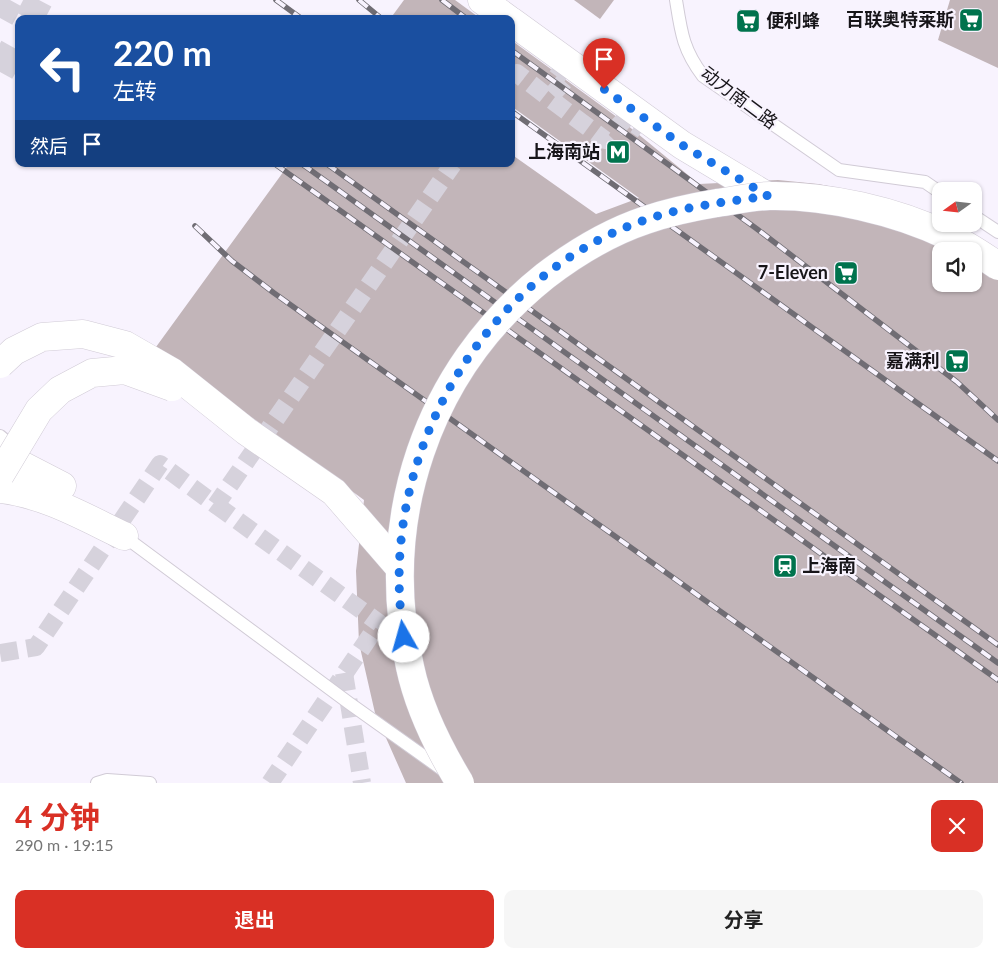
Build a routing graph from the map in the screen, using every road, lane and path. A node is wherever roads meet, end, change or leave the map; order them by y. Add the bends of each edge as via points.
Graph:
1 (482, 0) edge
2 (676, 0) edge
3 (503, 15) edge
4 (515, 24) edge
5 (932, 187) edge
6 (768, 196) junction
7 (982, 221) edge
8 (998, 232) edge
9 (998, 266) edge
10 (0, 364) edge
11 (246, 431) junction
12 (0, 436) edge
13 (0, 454) edge
14 (0, 475) edge
15 (0, 489) edge
16 (70, 493) junction
17 (124, 536) junction
18 (399, 567) junction
19 (97, 783) edge
20 (150, 783) edge
21 (461, 783) edge

1 - 3 main road
2 - 5 lane, 动力南二路 via 687,52 703,76 839,170 925,182
4 - 6 main road via 682,145
6 - 9 main road, bridge via 810,198 902,218 947,235
6 - 18 main road, bridge via 686,208 620,230 560,264 503,314 462,366 444,396 422,445 404,513
7 - 8 lane
10 - 11 main road, bridge via 14,351 42,337 83,334 125,346 172,372
11 - 14 main road, bridge via 169,385 125,370 92,373 60,390 39,410
11 - 18 main road, bridge via 334,492
12 - 16 lane
13 - 16 main road
15 - 17 main road via 51,500
16 - 17 lane
17 - 21 lane
18 - 21 main road, bridge via 402,622 410,669 423,711 441,751
19 - 20 lane via 107,780

